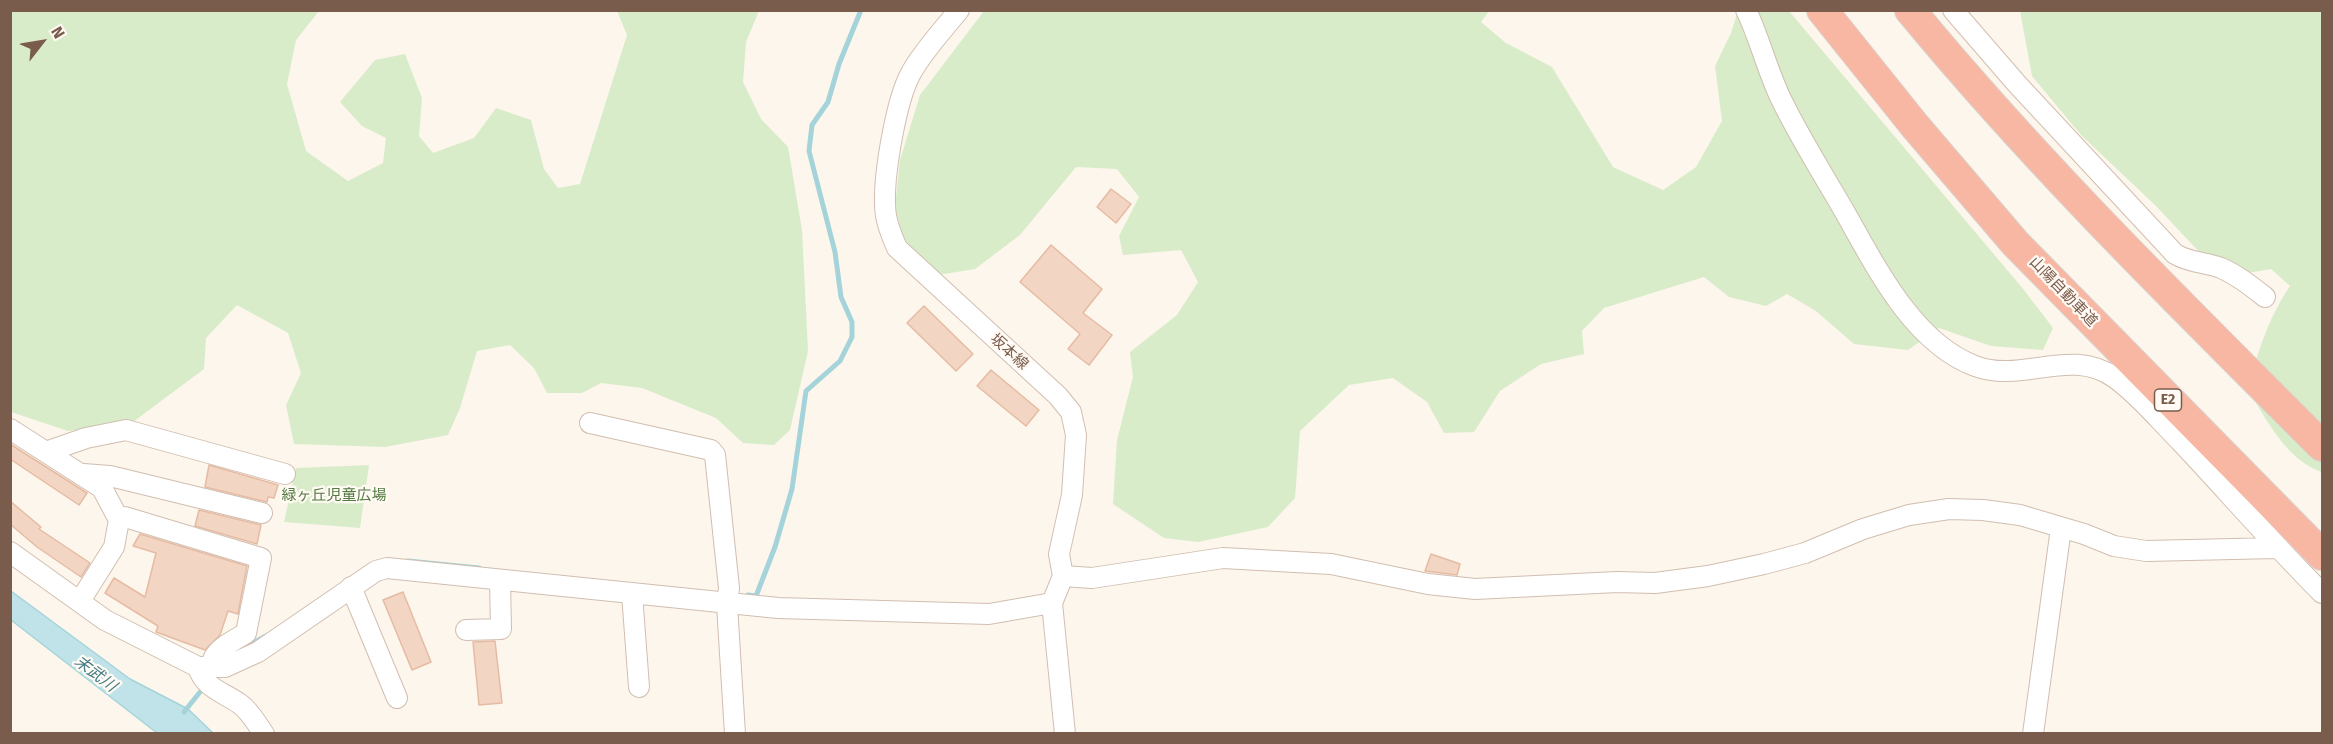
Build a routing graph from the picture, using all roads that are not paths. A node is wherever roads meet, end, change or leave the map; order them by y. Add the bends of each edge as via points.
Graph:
1 (959, 10) edge
2 (1746, 10) edge
3 (1822, 10) edge
4 (1910, 10) edge
5 (1953, 10) edge
6 (2265, 297) dead end
7 (590, 423) dead end
8 (10, 429) edge
9 (2322, 446) edge
10 (46, 453) junction
11 (83, 474) junction
12 (285, 474) dead end
13 (262, 513) dead end
14 (119, 520) junction
15 (2061, 528) junction
16 (2276, 548) junction
17 (10, 552) edge
18 (2322, 555) edge
19 (1063, 576) junction
20 (500, 580) junction
21 (351, 588) junction
22 (2322, 593) edge
23 (632, 594) junction
24 (728, 597) junction
25 (80, 601) junction
26 (1052, 603) junction
27 (466, 630) dead end
28 (205, 674) junction
29 (639, 687) dead end
30 (397, 698) dead end
31 (264, 734) edge
32 (735, 734) edge
33 (1065, 734) edge
34 (2033, 734) edge

1 - 19 street, 坂本線 via 911,73 902,95 889,157 887,225 897,248 1071,412 1076,459 1059,554
2 - 16 street via 1792,119 1884,281 1915,323 1973,366 2018,372 2074,363 2097,367 2115,378 2256,521
3 - 18 highway, 山陽自動車道 / E2 via 2015,243
4 - 9 highway via 1966,78 2110,232
5 - 6 street via 2175,254 2219,267
7 - 24 street via 711,450 715,455
8 - 10 street
10 - 11 street
10 - 12 street via 86,438 126,430
11 - 13 street via 110,476
11 - 14 street via 102,488
14 - 25 street via 114,547
14 - 28 street via 125,517 261,558 246,633 221,648
15 - 16 street via 2114,546 2146,551
15 - 19 street via 2020,515 1949,509 1875,525 1805,553 1764,564 1708,576 1635,584 1475,589 1428,584 1331,564 1223,558 1092,578
15 - 34 street
16 - 22 street
17 - 25 street
19 - 26 street, 坂本線
20 - 21 street via 387,568
20 - 23 street
20 - 27 street via 501,629
21 - 28 street via 258,652
21 - 30 street
23 - 24 street
23 - 29 street
24 - 26 street via 989,614
24 - 32 street
25 - 28 street via 105,620
26 - 33 street, 坂本線
28 - 31 street via 242,705

